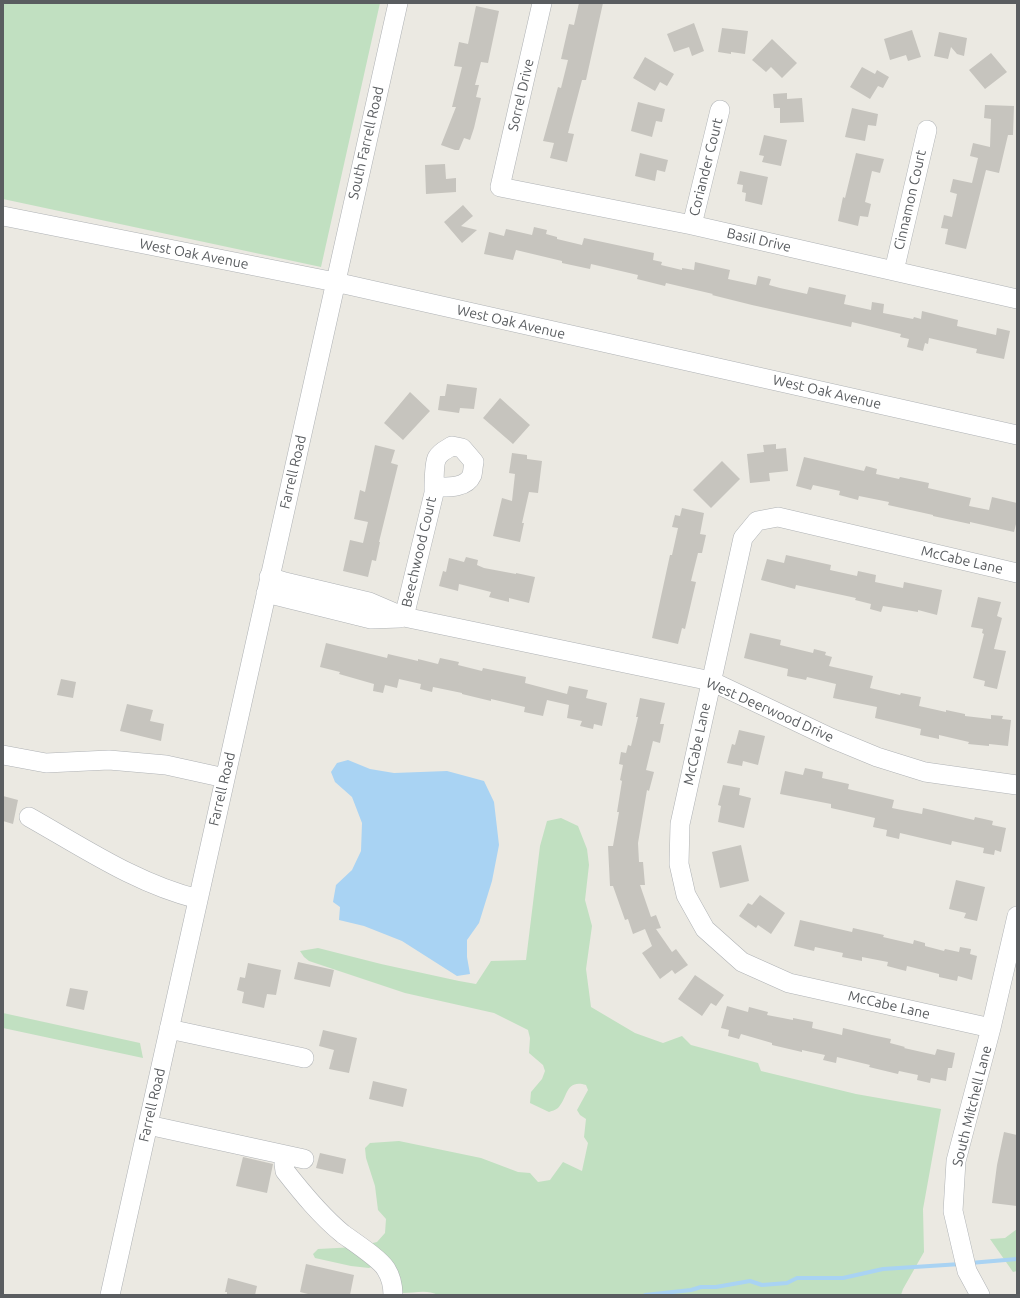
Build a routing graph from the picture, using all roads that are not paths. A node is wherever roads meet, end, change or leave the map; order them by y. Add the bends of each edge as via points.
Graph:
1 (398, 3) edge
2 (542, 3) edge
3 (720, 110) dead end
4 (926, 130) dead end
5 (500, 187) joint
6 (3, 216) edge
7 (692, 225) junction
8 (894, 271) junction
9 (335, 282) junction
10 (1017, 300) edge
11 (1017, 435) edge
12 (434, 487) dead end
13 (1017, 573) edge
14 (268, 585) junction
15 (404, 617) junction
16 (711, 681) junction
17 (3, 755) edge
18 (225, 778) junction
19 (1017, 785) edge
20 (29, 818) dead end
21 (198, 899) junction
22 (1017, 916) edge
23 (991, 1028) junction
24 (169, 1029) junction
25 (304, 1058) dead end
26 (148, 1125) junction
27 (284, 1155) junction
28 (304, 1160) dead end
29 (110, 1295) edge
30 (393, 1295) edge
31 (980, 1295) edge

1 - 9 street, South Farrell Road
2 - 5 street, Sorrel Drive
3 - 7 street, Coriander Court
4 - 8 street, Cinnamon Court
5 - 7 street, Basil Drive
6 - 9 street, West Oak Avenue
7 - 8 street, Basil Drive
8 - 10 street, Basil Drive
9 - 11 street, West Oak Avenue
9 - 14 street, Farrell Road
12 - 15 street, Beechwood Court
13 - 16 street, McCabe Lane via 778,517 757,521 743,538
14 - 15 street, West Deerwood Drive via 371,619
14 - 18 street, Farrell Road
15 - 16 street, West Deerwood Drive
16 - 19 street, West Deerwood Drive via 877,757 925,772
16 - 23 street, McCabe Lane via 680,824 679,864 686,895 704,929 742,962 789,983
17 - 18 street via 46,763 109,760 166,765
18 - 21 street, Farrell Road
20 - 21 street via 117,867 170,891
21 - 24 street, Farrell Road
22 - 23 street, South Mitchell Lane
23 - 31 street, South Mitchell Lane via 956,1161 953,1212 965,1263
24 - 25 street
24 - 26 street, Farrell Road
26 - 27 street
26 - 29 street, Farrell Road
27 - 28 street
27 - 30 street via 285,1171 323,1216 386,1268 393,1287

